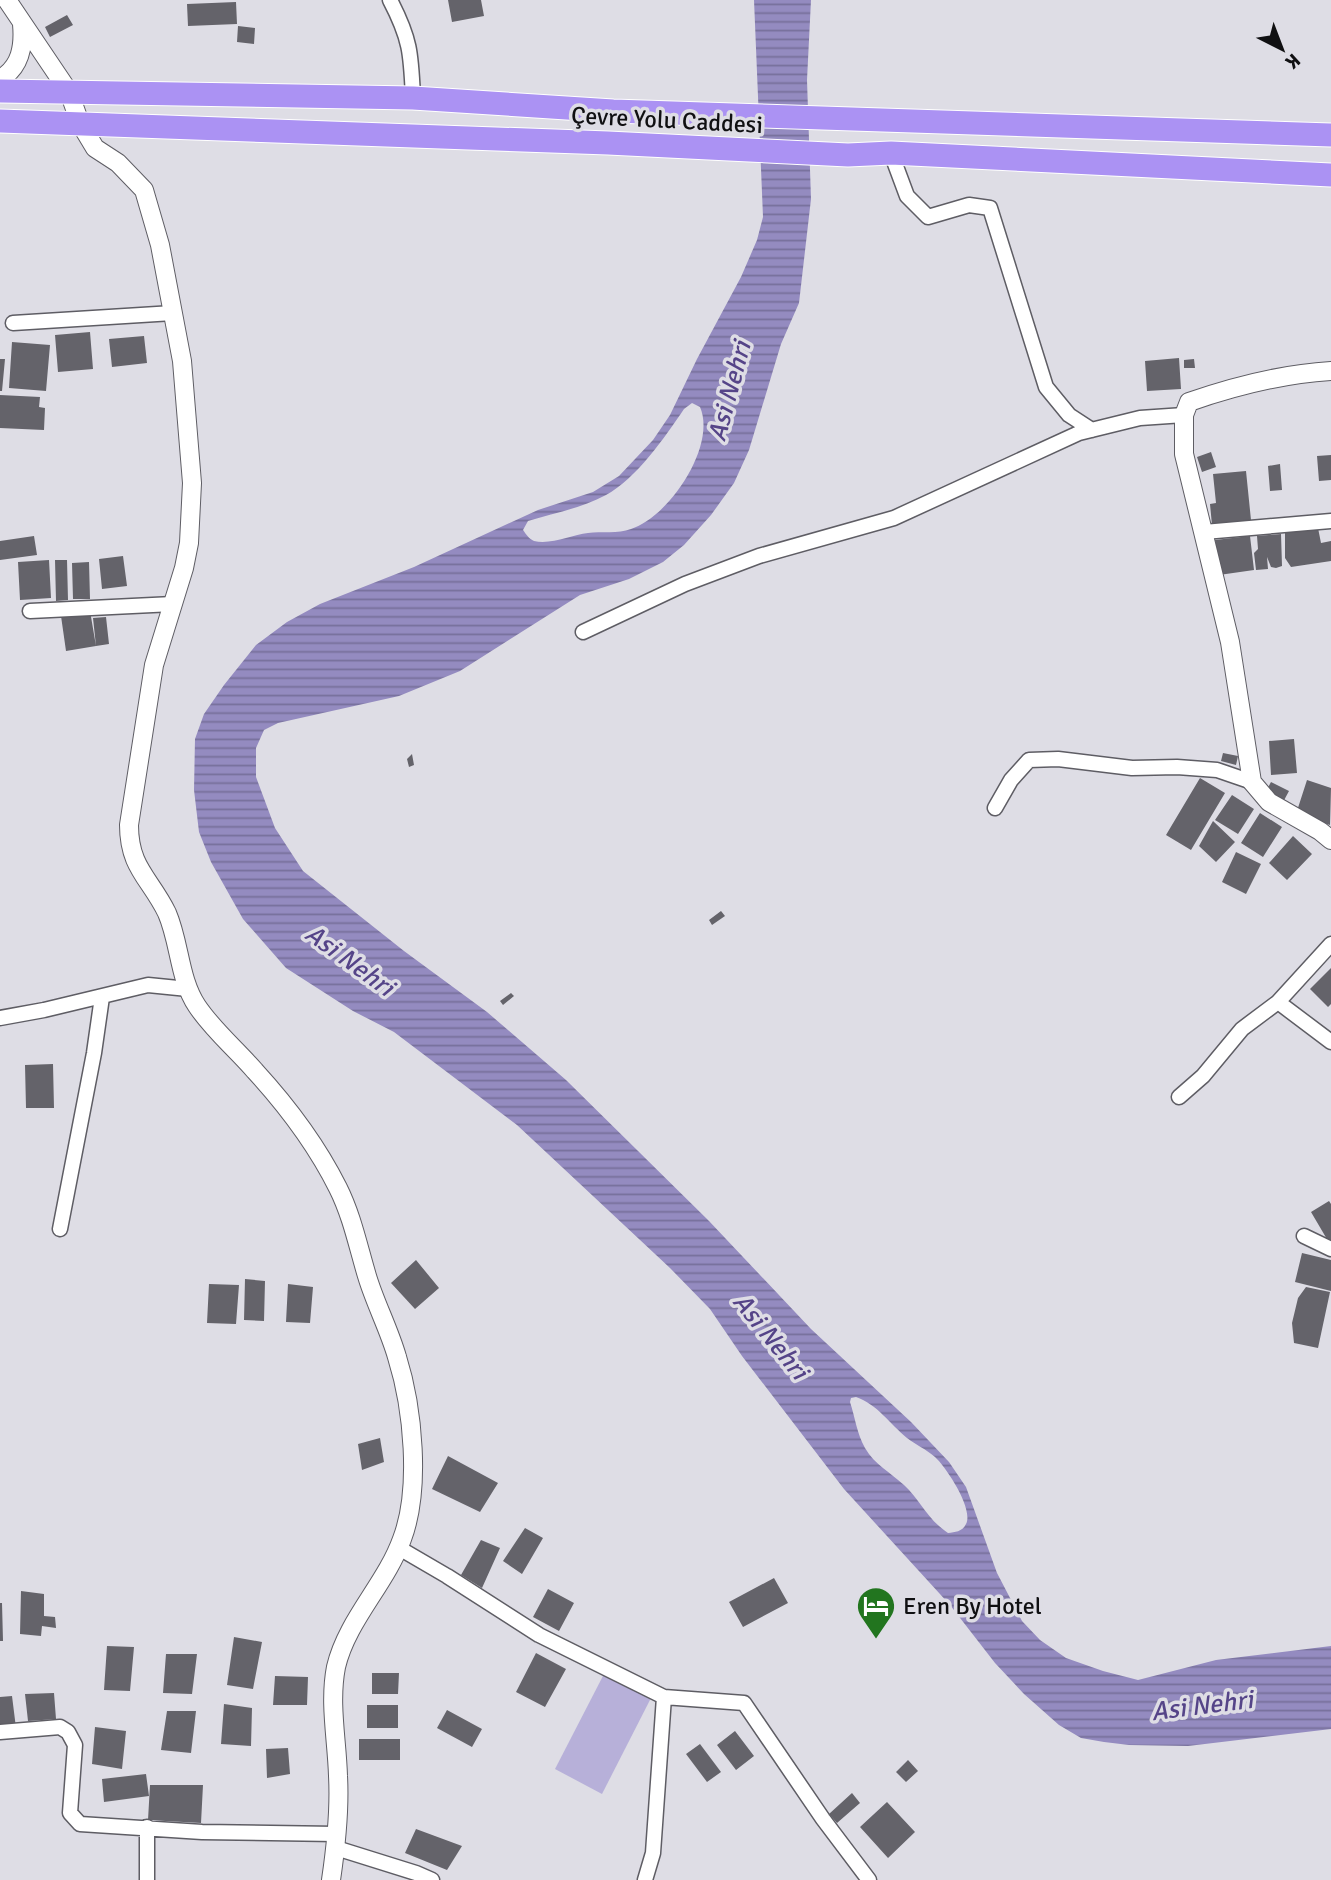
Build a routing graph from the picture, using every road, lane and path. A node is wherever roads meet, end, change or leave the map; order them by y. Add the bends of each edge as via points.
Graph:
1 (8, 0) edge
2 (390, 0) edge
3 (22, 20) junction
4 (0, 79) edge
5 (0, 91) edge
6 (68, 92) junction
7 (413, 98) junction
8 (0, 121) edge
9 (80, 123) junction
10 (1331, 135) edge
11 (891, 153) junction
12 (1331, 175) edge
13 (173, 313) junction
14 (13, 323) dead end
15 (1331, 371) edge
16 (1184, 415) junction
17 (1092, 429) junction
18 (1331, 521) edge
19 (1204, 532) junction
20 (173, 604) junction
21 (30, 611) dead end
22 (583, 632) dead end
23 (1252, 782) junction
24 (995, 808) dead end
25 (1331, 840) edge
26 (1331, 944) edge
27 (188, 989) junction
28 (102, 997) junction
29 (1278, 1002) junction
30 (0, 1018) edge
31 (1331, 1042) edge
32 (1180, 1097) dead end
33 (60, 1229) dead end
34 (1304, 1236) dead end
35 (1331, 1250) edge
36 (399, 1548) junction
37 (664, 1697) junction
38 (0, 1732) edge
39 (147, 1827) junction
40 (336, 1841) junction
41 (146, 1880) edge
42 (331, 1880) edge
43 (432, 1880) edge
44 (646, 1880) edge
45 (869, 1880) edge

1 - 3 street
2 - 7 street via 410,45
3 - 4 street via 24,45 11,73
3 - 6 street
5 - 6 highway, Çevre Yolu Caddesi
6 - 7 highway, Çevre Yolu Caddesi
6 - 9 street
7 - 10 highway, Çevre Yolu Caddesi via 613,111
8 - 9 highway, Çevre Yolu Caddesi
9 - 11 highway, Çevre Yolu Caddesi via 848,155
9 - 13 street via 94,148 118,163 144,190
11 - 12 highway, Çevre Yolu Caddesi
11 - 17 street via 908,196 928,217 969,205 990,208 1046,387 1069,415
13 - 14 street
13 - 20 street via 185,387 192,483 189,542
15 - 16 street via 1297,373 1229,388 1189,402
16 - 17 street via 1140,418
16 - 19 street via 1184,454
17 - 22 street via 894,518 747,561 685,584
18 - 19 street
19 - 23 street via 1230,642
20 - 21 street
20 - 27 street via 154,665 129,841 133,858 171,923
23 - 24 street via 1217,769 1029,760
23 - 25 street via 1269,802
26 - 29 street
27 - 28 street via 148,985
27 - 36 street via 208,1020 306,1132 347,1207 403,1377 412,1475 408,1522
28 - 30 street
28 - 33 street
29 - 31 street
29 - 32 street via 1242,1029
34 - 35 street
36 - 37 street via 538,1634
36 - 40 street via 337,1663
37 - 44 street via 654,1841
37 - 45 street via 744,1703
38 - 39 street via 60,1727 68,1732 75,1745 70,1813 80,1824
39 - 40 street
39 - 41 street
40 - 42 street
40 - 43 street

